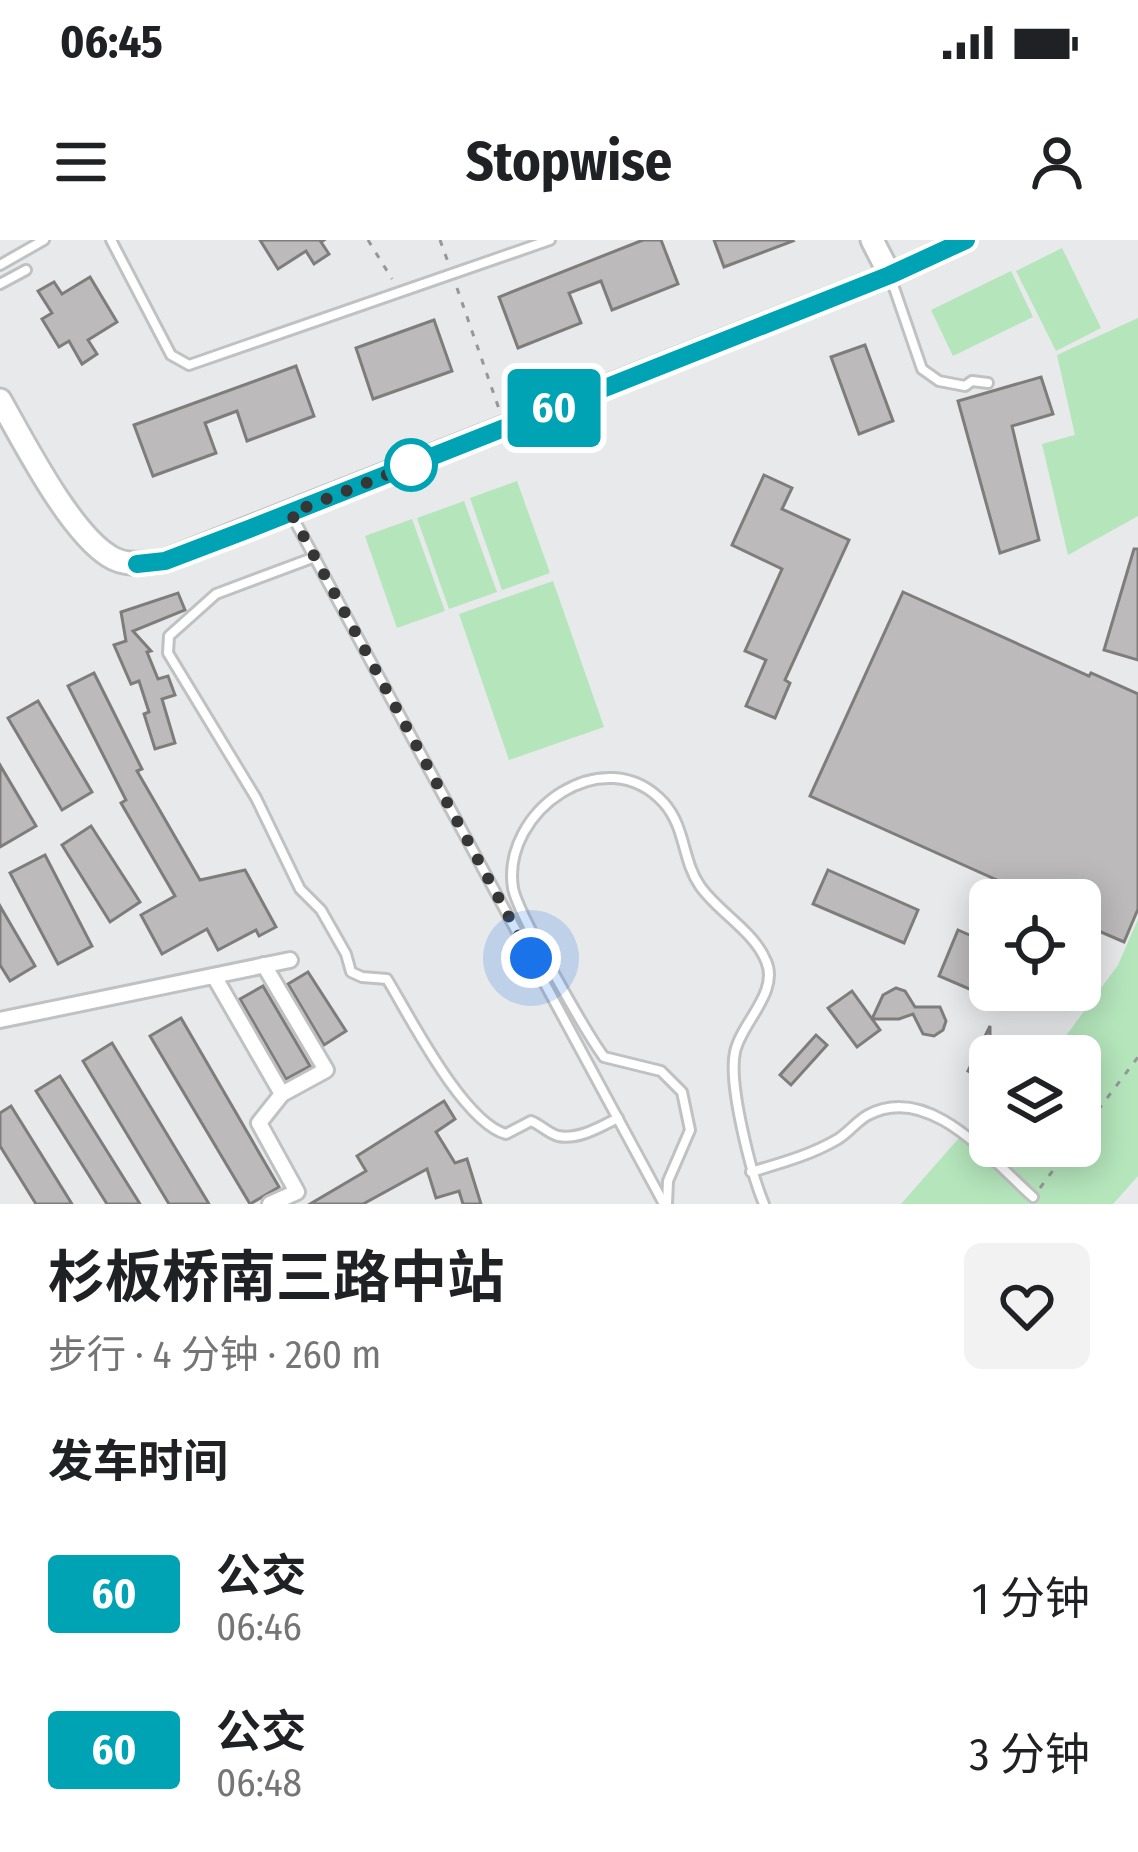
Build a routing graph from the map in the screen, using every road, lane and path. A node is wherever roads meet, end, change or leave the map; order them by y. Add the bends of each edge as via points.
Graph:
1 (44, 240) edge
2 (111, 240) edge
3 (368, 240) edge
4 (440, 240) edge
5 (550, 240) edge
6 (872, 240) edge
7 (966, 240) edge
8 (0, 265) edge
9 (26, 270) dead end
10 (452, 273) junction
11 (890, 275) junction
12 (0, 284) edge
13 (400, 291) junction
14 (988, 383) dead end
15 (0, 400) edge
16 (505, 428) junction
17 (291, 513) junction
18 (315, 557) junction
19 (290, 959) dead end
20 (264, 965) junction
21 (214, 976) junction
22 (0, 1020) edge
23 (1138, 1057) edge
24 (282, 1094) junction
25 (1101, 1106) edge
26 (618, 1118) junction
27 (1055, 1167) edge
28 (751, 1172) junction
29 (1033, 1197) joint
30 (270, 1204) edge
31 (665, 1204) edge
32 (764, 1204) edge

1 - 8 lane
2 - 13 lane via 171,355 189,364
3 - 13 path
4 - 10 path
5 - 10 lane
6 - 11 street
7 - 11 street
9 - 12 lane
10 - 13 lane
10 - 16 path
11 - 14 lane via 922,369 939,381
11 - 16 street
15 - 17 street via 86,535 112,559 165,561
16 - 17 street
17 - 18 lane
18 - 26 lane
18 - 26 lane via 216,594 169,636 168,653 351,972 387,979 466,1103 502,1133 531,1121 569,1136
19 - 20 street
20 - 21 street
20 - 24 street via 326,1070
21 - 22 street
21 - 24 street
23 - 25 path
24 - 30 street via 259,1123 297,1192
26 - 31 lane
27 - 29 path
28 - 29 lane via 817,1151 867,1116 914,1107 944,1121
28 - 31 lane via 735,1053 769,983 769,966 693,876 682,828 644,785 622,778 574,786 528,822 512,857 514,893 604,1057 661,1071 682,1092 690,1130
28 - 32 lane

